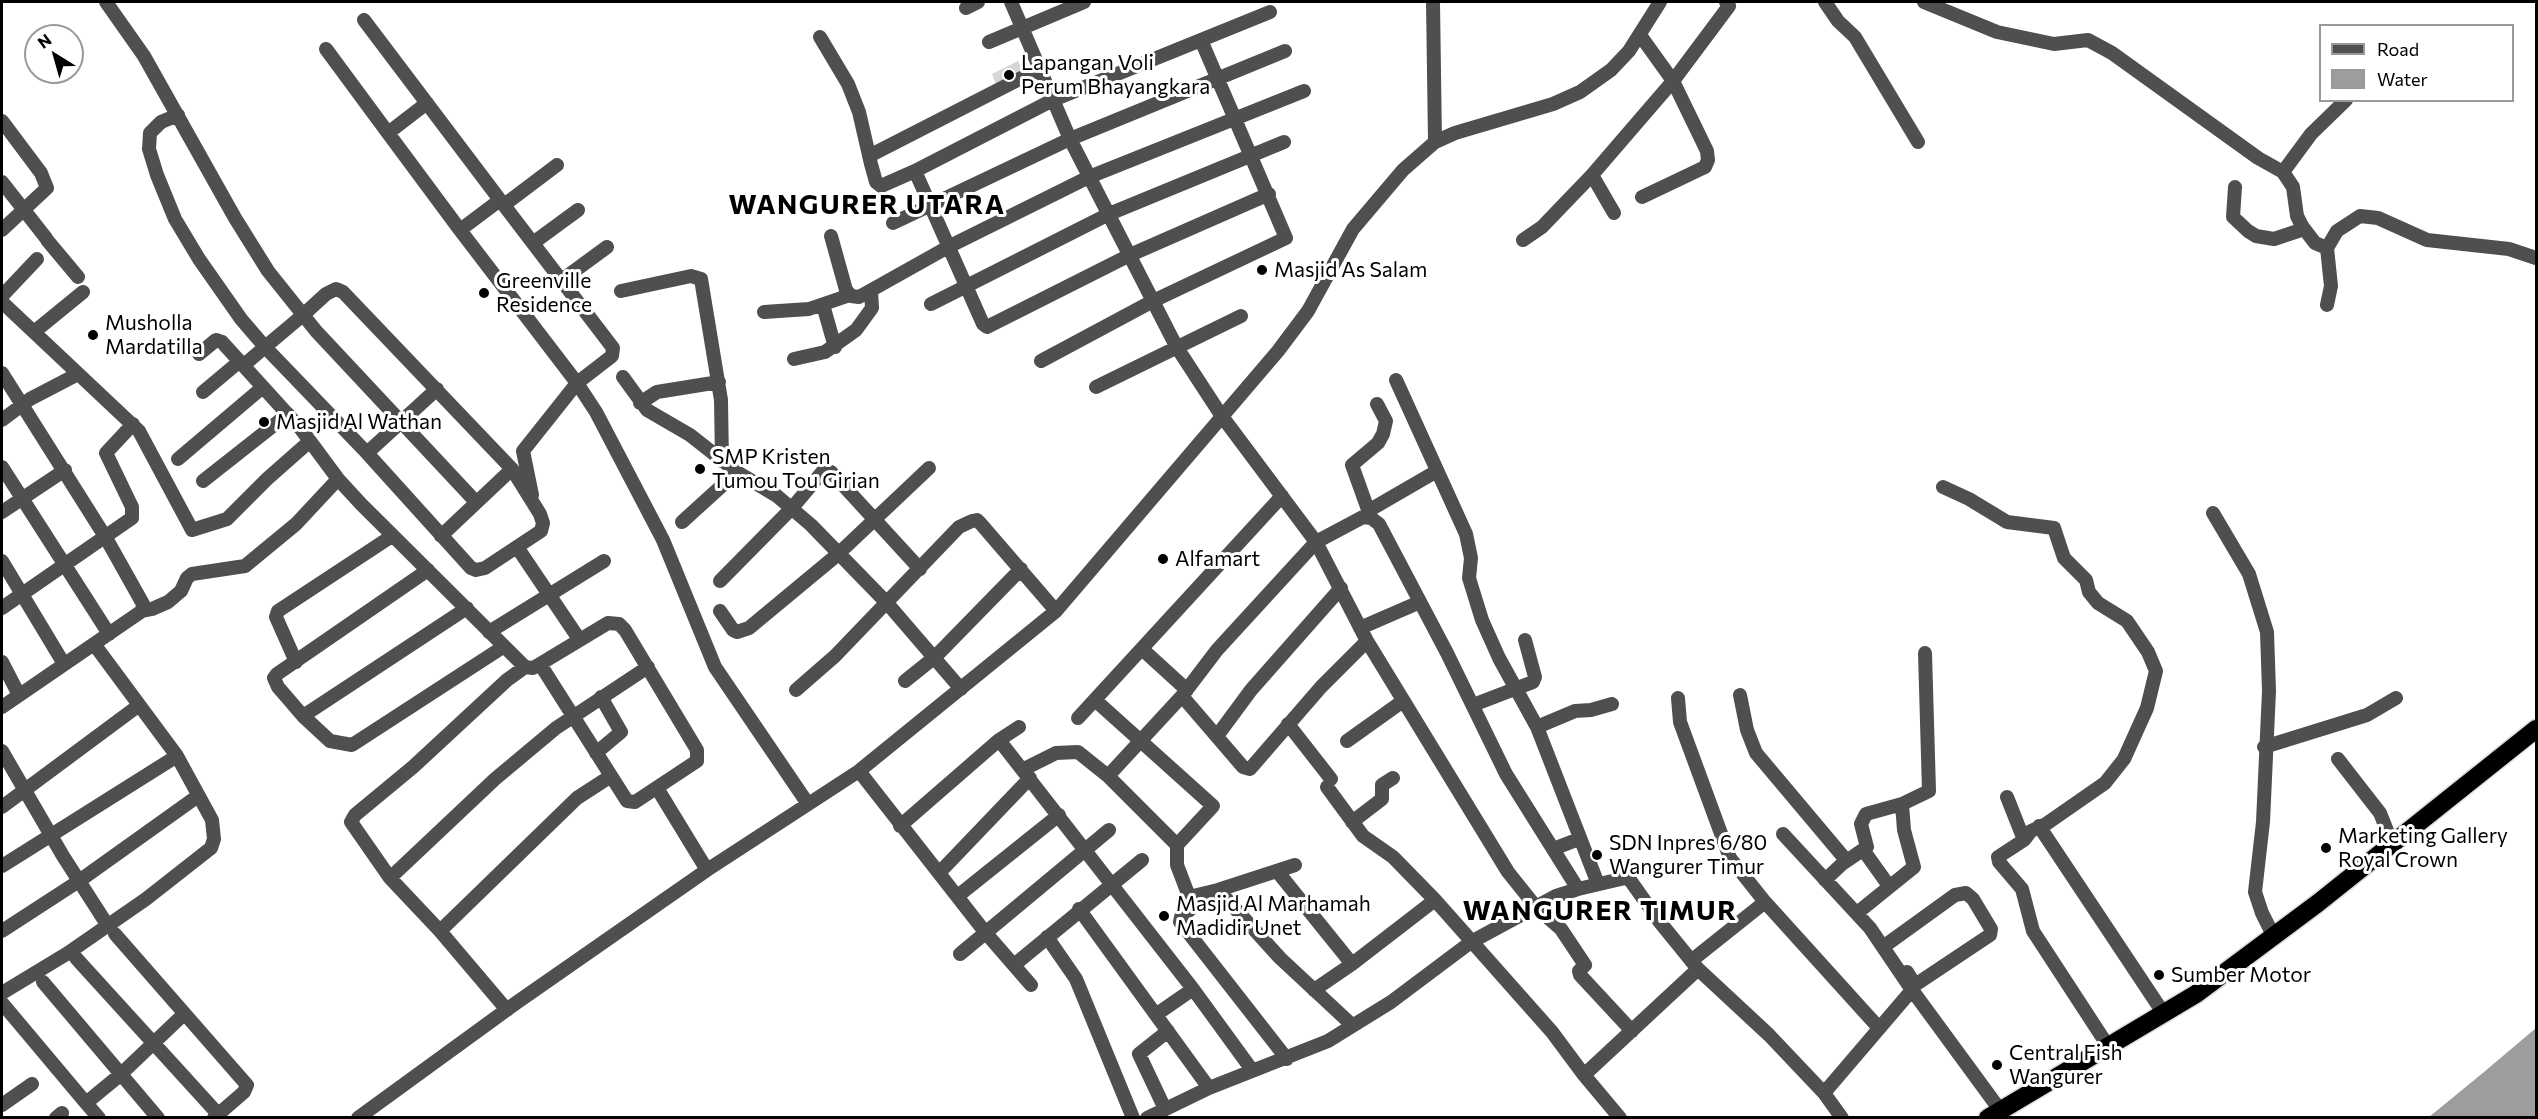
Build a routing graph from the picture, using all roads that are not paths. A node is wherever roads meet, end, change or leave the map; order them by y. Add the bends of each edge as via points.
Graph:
1 (106, 2) edge
2 (1011, 2) edge
3 (1084, 2) edge
4 (1433, 2) edge
5 (1660, 2) edge
6 (1826, 2) edge
7 (1924, 2) edge
8 (1729, 3) edge
9 (1270, 12) dead end
10 (364, 20) dead end
11 (1022, 28) junction
12 (1640, 35) junction
13 (820, 37) dead end
14 (1202, 40) junction
15 (989, 42) dead end
16 (326, 49) dead end
17 (1285, 51) dead end
18 (1040, 69) junction
19 (1217, 79) junction
20 (1673, 81) junction
21 (1304, 91) dead end
22 (1053, 100) junction
23 (2344, 102) edge
24 (427, 103) junction
25 (178, 115) junction
26 (1234, 117) junction
27 (2, 121) edge
28 (388, 133) junction
29 (1070, 139) junction
30 (1284, 142) dead end
31 (1435, 142) junction
32 (1918, 142) dead end
33 (1251, 155) junction
34 (869, 156) junction
35 (557, 165) dead end
36 (915, 171) junction
37 (2283, 172) junction
38 (1592, 175) junction
39 (1089, 177) junction
40 (2, 182) edge
41 (2235, 187) dead end
42 (1269, 194) junction
43 (1642, 197) dead end
44 (502, 202) junction
45 (930, 207) junction
46 (23, 209) junction
47 (578, 210) dead end
48 (1614, 213) dead end
49 (1109, 214) junction
50 (893, 223) dead end
51 (2304, 229) junction
52 (2, 230) edge
53 (460, 230) junction
54 (831, 236) dead end
55 (1523, 240) dead end
56 (533, 243) junction
57 (950, 246) junction
58 (607, 247) dead end
59 (2327, 248) junction
60 (1130, 255) junction
61 (2536, 258) edge
62 (37, 259) dead end
63 (78, 277) dead end
64 (562, 280) junction
65 (968, 286) junction
66 (621, 291) dead end
67 (871, 291) junction
68 (83, 292) dead end
69 (850, 295) junction
70 (2, 296) edge
71 (1153, 301) junction
72 (2, 302) edge
73 (931, 304) dead end
74 (823, 305) junction
75 (2327, 305) dead end
76 (764, 312) dead end
77 (303, 315) junction
78 (1241, 315) dead end
79 (34, 332) junction
80 (1176, 346) junction
81 (265, 347) junction
82 (835, 347) junction
83 (200, 354) dead end
84 (794, 359) dead end
85 (1041, 361) dead end
86 (242, 363) junction
87 (2, 373) edge
88 (78, 374) junction
89 (623, 378) dead end
90 (1396, 380) dead end
91 (718, 381) junction
92 (577, 383) junction
93 (263, 387) junction
94 (1096, 387) dead end
95 (437, 389) junction
96 (203, 392) dead end
97 (640, 403) junction
98 (1377, 404) dead end
99 (21, 406) junction
100 (288, 414) junction
101 (1221, 415) junction
102 (2, 420) edge
103 (400, 422) junction
104 (133, 424) junction
105 (310, 441) junction
106 (367, 453) junction
107 (177, 459) dead end
108 (722, 461) junction
109 (2, 467) edge
110 (929, 468) dead end
111 (512, 469) junction
112 (65, 471) junction
113 (1437, 471) junction
114 (737, 472) junction
115 (338, 479) junction
116 (203, 481) dead end
117 (1943, 487) dead end
118 (1282, 496) junction
119 (22, 499) junction
120 (532, 501) junction
121 (476, 502) junction
122 (792, 508) junction
123 (2, 512) edge
124 (2213, 513) dead end
125 (1369, 514) junction
126 (875, 518) junction
127 (682, 522) dead end
128 (392, 536) junction
129 (441, 536) junction
130 (106, 538) junction
131 (1316, 542) junction
132 (518, 547) junction
133 (837, 555) junction
134 (2, 561) edge
135 (604, 561) dead end
136 (66, 564) junction
137 (920, 569) junction
138 (1022, 569) junction
139 (428, 570) junction
140 (720, 581) dead end
141 (1341, 588) junction
142 (24, 594) junction
143 (549, 595) junction
144 (1420, 602) junction
145 (887, 603) junction
146 (2, 608) edge
147 (467, 608) junction
148 (142, 611) junction
149 (1056, 611) junction
150 (720, 612) dead end
151 (489, 632) junction
152 (109, 634) junction
153 (1364, 634) junction
154 (579, 639) junction
155 (1525, 640) dead end
156 (94, 644) junction
157 (503, 647) junction
158 (1143, 649) junction
159 (1925, 653) dead end
160 (934, 657) junction
161 (2, 662) edge
162 (296, 662) junction
163 (64, 664) junction
164 (540, 664) junction
165 (525, 667) junction
166 (648, 667) junction
167 (905, 681) dead end
168 (1515, 687) junction
169 (962, 689) junction
170 (796, 690) dead end
171 (1184, 693) junction
172 (20, 695) junction
173 (1740, 695) dead end
174 (601, 697) junction
175 (1678, 698) dead end
176 (2396, 699) dead end
177 (1095, 700) junction
178 (1403, 701) junction
179 (1612, 704) dead end
180 (1473, 705) junction
181 (138, 706) junction
182 (2, 707) edge
183 (303, 716) junction
184 (572, 716) junction
185 (1077, 718) dead end
186 (1288, 724) junction
187 (1019, 727) dead end
188 (1537, 727) junction
189 (2536, 729) edge
190 (1217, 736) junction
191 (1141, 739) junction
192 (999, 740) junction
193 (1347, 741) dead end
194 (2264, 747) junction
195 (596, 753) junction
196 (3, 755) edge
197 (177, 756) junction
198 (2338, 759) dead end
199 (859, 771) junction
200 (1027, 774) junction
201 (610, 776) junction
202 (1107, 776) junction
203 (1393, 778) dead end
204 (657, 788) junction
205 (25, 791) junction
206 (198, 796) junction
207 (2007, 797) dead end
208 (808, 804) junction
209 (1902, 804) junction
210 (2, 807) edge
211 (1059, 815) junction
212 (1352, 822) junction
213 (900, 826) junction
214 (2039, 826) junction
215 (1109, 830) dead end
216 (1783, 834) dead end
217 (50, 835) junction
218 (1579, 839) junction
219 (2024, 840) junction
220 (2392, 843) junction
221 (1177, 845) junction
222 (1553, 849) junction
223 (1083, 851) junction
224 (1864, 851) junction
225 (1142, 860) dead end
226 (1846, 860) junction
227 (1294, 865) dead end
228 (2, 866) edge
229 (707, 870) junction
230 (1277, 871) junction
231 (939, 873) junction
232 (390, 878) junction
233 (1825, 880) junction
234 (79, 881) junction
235 (1112, 884) junction
236 (1598, 885) junction
237 (1889, 886) junction
238 (1578, 889) junction
239 (1218, 890) junction
240 (959, 895) junction
241 (1189, 897) junction
242 (1435, 900) junction
243 (1765, 902) junction
244 (1079, 909) junction
245 (1532, 909) junction
246 (1857, 913) junction
247 (2, 930) edge
248 (111, 930) junction
249 (440, 931) junction
250 (985, 932) junction
251 (1047, 937) junction
252 (2274, 937) junction
253 (1471, 942) junction
254 (1885, 945) junction
255 (960, 954) dead end
256 (76, 958) dead end
257 (1352, 964) junction
258 (1014, 965) junction
259 (1695, 965) junction
260 (43, 982) dead end
261 (1031, 985) dead end
262 (1193, 988) junction
263 (1314, 990) junction
264 (1912, 990) junction
265 (2, 993) edge
266 (2, 1003) edge
267 (507, 1010) junction
268 (184, 1014) junction
269 (1157, 1014) junction
270 (2164, 1014) junction
271 (1352, 1025) junction
272 (1879, 1028) junction
273 (1168, 1031) junction
274 (1632, 1031) junction
275 (152, 1044) junction
276 (2108, 1046) junction
277 (1287, 1059) junction
278 (1252, 1070) junction
279 (120, 1075) junction
280 (1584, 1075) junction
281 (32, 1084) dead end
282 (1209, 1088) junction
283 (1824, 1093) junction
284 (86, 1103) junction
285 (2, 1107) edge
286 (1165, 1109) junction
287 (1994, 1114) edge
288 (216, 1116) edge
289 (8, 1118) edge
290 (99, 1118) edge
291 (158, 1118) edge
292 (358, 1118) edge
293 (1133, 1118) edge
294 (1147, 1118) edge
295 (1620, 1118) edge
296 (1842, 1118) edge

1 - 25 street via 144,56
2 - 11 street
3 - 11 street
4 - 31 street
5 - 12 street
6 - 32 street via 1855,37
7 - 37 street via 1972,24 2019,38 2054,44 2094,42
8 - 20 street
9 - 14 street
10 - 24 street
11 - 15 street
11 - 18 street
12 - 20 street
12 - 31 street via 1611,70 1580,92
13 - 34 street via 852,94
14 - 19 street
14 - 22 street
16 - 28 street
17 - 19 street
18 - 22 street
18 - 34 street
19 - 26 street
19 - 29 street
20 - 38 street
20 - 43 street via 1707,151 1707,164
21 - 26 street
22 - 29 street
22 - 36 street
23 - 37 street via 2311,134
24 - 28 street
24 - 44 street
25 - 77 street via 255,252
25 - 81 street via 161,122 150,133 149,149 157,175 175,219 199,259
26 - 33 street
26 - 39 street
27 - 46 street via 46,181 45,191
28 - 53 street
29 - 39 street
29 - 45 street
30 - 33 street
31 - 101 street via 1403,170 1357,224 1308,311
33 - 42 street
33 - 49 street
34 - 36 street via 880,186
35 - 44 street
36 - 45 street
37 - 51 street via 2293,187 2297,216
38 - 48 street
38 - 55 street via 1542,227
39 - 49 street
39 - 57 street
40 - 46 street
41 - 51 street via 2233,217 2256,236 2274,239
42 - 60 street
42 - 71 street via 1285,240
44 - 53 street
44 - 56 street
45 - 50 street
45 - 57 street
46 - 52 street
46 - 63 street
47 - 56 street
49 - 60 street
49 - 65 street
51 - 59 street via 2315,243
53 - 92 street
54 - 69 street
56 - 64 street
57 - 65 street
57 - 67 street
58 - 64 street
59 - 61 street via 2337,231 2352,219 2368,215 2427,240 2509,249
59 - 75 street via 2331,286
60 - 65 street via 987,327
60 - 71 street
62 - 70 street
64 - 92 street via 613,348 612,356
65 - 73 street
66 - 91 street via 691,276 701,279
67 - 69 street via 859,297
67 - 82 street via 872,308 867,317
68 - 79 street
69 - 74 street
71 - 80 street
71 - 85 street
72 - 79 street
74 - 76 street via 795,312
74 - 82 street
77 - 81 street
77 - 95 street via 330,291 343,292
77 - 103 street
78 - 80 street
79 - 88 street
80 - 94 street
80 - 101 street
81 - 86 street
81 - 106 street
82 - 84 street
83 - 86 street via 219,340
86 - 93 street
86 - 96 street
87 - 99 street
88 - 99 street
88 - 104 street
89 - 97 street
90 - 113 street
91 - 97 street via 657,392
91 - 108 street
92 - 120 street via 523,451
92 - 208 street via 663,540 715,667
93 - 100 street
93 - 107 street
95 - 103 street
95 - 111 street
97 - 108 street
98 - 125 street via 1386,421 1383,434 1353,465
99 - 102 street
99 - 112 street
100 - 105 street
100 - 116 street
101 - 118 street
101 - 149 street
103 - 106 street
103 - 121 street
104 - 105 street via 150,448 192,530 228,519
104 - 130 street via 106,453 134,515
105 - 115 street
106 - 129 street
108 - 114 street
109 - 119 street
110 - 126 street
111 - 120 street
111 - 121 street
112 - 119 street
112 - 130 street
113 - 125 street
113 - 168 street via 1466,534 1475,600
114 - 122 street
114 - 127 street
115 - 128 street
115 - 148 street via 296,524 245,566 192,574 168,602
117 - 214 street via 2007,522 2054,528 2064,558 2086,580 2098,603 2127,621 2156,671 2147,708 2124,759 2105,783
118 - 131 street
118 - 158 street
119 - 123 street
119 - 136 street
120 - 132 street via 542,527
121 - 129 street
122 - 126 street via 820,473 828,470
122 - 133 street
122 - 140 street
124 - 194 street via 2249,574 2267,632 2269,679
125 - 131 street
125 - 144 street via 1393,547
126 - 133 street
126 - 137 street
128 - 139 street
128 - 162 street via 278,611 276,617
129 - 132 street via 476,570
130 - 136 street
130 - 148 street via 142,604
131 - 141 street
131 - 171 street via 1217,650
132 - 143 street
133 - 145 street
133 - 150 street via 742,632 733,630
134 - 142 street
135 - 143 street
136 - 142 street
136 - 152 street
137 - 138 street via 959,527 977,520
137 - 145 street
138 - 149 street
138 - 160 street
139 - 147 street
139 - 162 street
141 - 153 street
141 - 190 street via 1251,690
142 - 146 street
142 - 163 street
143 - 151 street
143 - 154 street
144 - 153 street
144 - 180 street
145 - 160 street
145 - 170 street
147 - 151 street
147 - 183 street
148 - 152 street
149 - 169 street
151 - 157 street
152 - 156 street
153 - 178 street
153 - 186 street
154 - 164 street
154 - 166 street via 600,626 619,624
155 - 168 street via 1535,680
156 - 163 street
156 - 181 street
157 - 165 street
157 - 183 street via 352,745 330,741
158 - 171 street
158 - 177 street
159 - 209 street via 1929,790
160 - 167 street
160 - 169 street
161 - 172 street
162 - 183 street via 274,678
163 - 172 street
164 - 165 street
164 - 184 street
165 - 232 street via 353,818 351,824
166 - 174 street
166 - 204 street via 698,754 697,761
168 - 180 street
168 - 188 street
169 - 199 street
171 - 190 street
171 - 191 street
172 - 182 street
173 - 226 street via 1756,753
174 - 184 street
174 - 195 street via 621,732
175 - 243 street via 1680,722 1730,858
176 - 194 street via 2367,715
177 - 185 street
177 - 191 street
178 - 193 street
178 - 245 street via 1508,872 1532,902
179 - 188 street via 1575,711
180 - 222 street via 1506,774
181 - 197 street
181 - 205 street
184 - 195 street
184 - 232 street via 495,779
186 - 190 street via 1250,769 1243,767
186 - 212 street
187 - 192 street
188 - 218 street
189 - 220 highway
191 - 202 street
191 - 221 street via 1213,806
192 - 200 street
192 - 213 street
194 - 252 street via 2263,822 2255,892
195 - 201 street
196 - 205 street
197 - 206 street
197 - 217 street
198 - 220 street via 2380,813
199 - 208 street
199 - 213 street
200 - 202 street via 1056,753 1078,752
200 - 211 street
200 - 231 street
201 - 204 street via 631,803
201 - 249 street via 577,798
202 - 221 street
203 - 212 street via 1383,785 1382,799
204 - 229 street
205 - 210 street
205 - 217 street
206 - 234 street
206 - 248 street via 215,829 212,848
207 - 219 street
208 - 229 street
209 - 224 street via 1864,816 1861,824 1868,845
209 - 237 street via 1914,867
211 - 223 street
211 - 240 street
212 - 242 street
213 - 231 street
214 - 219 street
214 - 270 street
215 - 223 street
216 - 233 street
217 - 228 street
217 - 234 street
218 - 222 street
218 - 236 street
219 - 276 street via 1998,856 1999,862 2022,889 2033,931
220 - 252 highway
221 - 241 street via 1177,865
222 - 238 street
223 - 235 street
223 - 250 street
224 - 226 street
224 - 237 street
225 - 235 street
226 - 233 street
227 - 230 street
229 - 267 street
230 - 239 street
230 - 257 street
231 - 240 street
232 - 249 street
233 - 246 street
234 - 247 street
234 - 248 street
235 - 244 street
235 - 262 street
236 - 238 street
236 - 259 street via 1628,879
237 - 246 street
238 - 245 street
239 - 241 street
239 - 263 street
240 - 250 street
241 - 277 street via 1193,907 1181,917 1182,925
242 - 253 street
242 - 257 street
243 - 259 street
243 - 272 street
244 - 251 street
244 - 269 street
245 - 253 street
245 - 274 street via 1539,910 1561,929 1585,965 1580,975
246 - 254 street
248 - 265 street
248 - 268 street
249 - 267 street
250 - 255 street
250 - 258 street
251 - 258 street
251 - 293 street via 1076,979
252 - 270 highway
253 - 271 street via 1391,1002
253 - 280 street via 1552,1032
254 - 254 street via 1962,893 1973,899 1991,929 1990,935 1916,985
254 - 264 street
256 - 275 street
257 - 263 street
258 - 261 street
259 - 274 street
259 - 283 street
260 - 279 street
262 - 269 street
262 - 278 street
263 - 271 street
264 - 272 street
264 - 287 street
266 - 284 street
267 - 292 street
268 - 275 street
268 - 288 street via 247,1085
269 - 273 street
270 - 276 highway
271 - 277 street via 1328,1041
272 - 283 street
273 - 282 street
273 - 286 street via 1139,1054
274 - 280 street
275 - 279 street
275 - 288 street
276 - 287 highway
277 - 278 street
278 - 282 street
279 - 284 street
279 - 291 street
280 - 295 street
281 - 285 street
282 - 286 street
283 - 296 street
284 - 290 street
285 - 289 street
286 - 294 street

